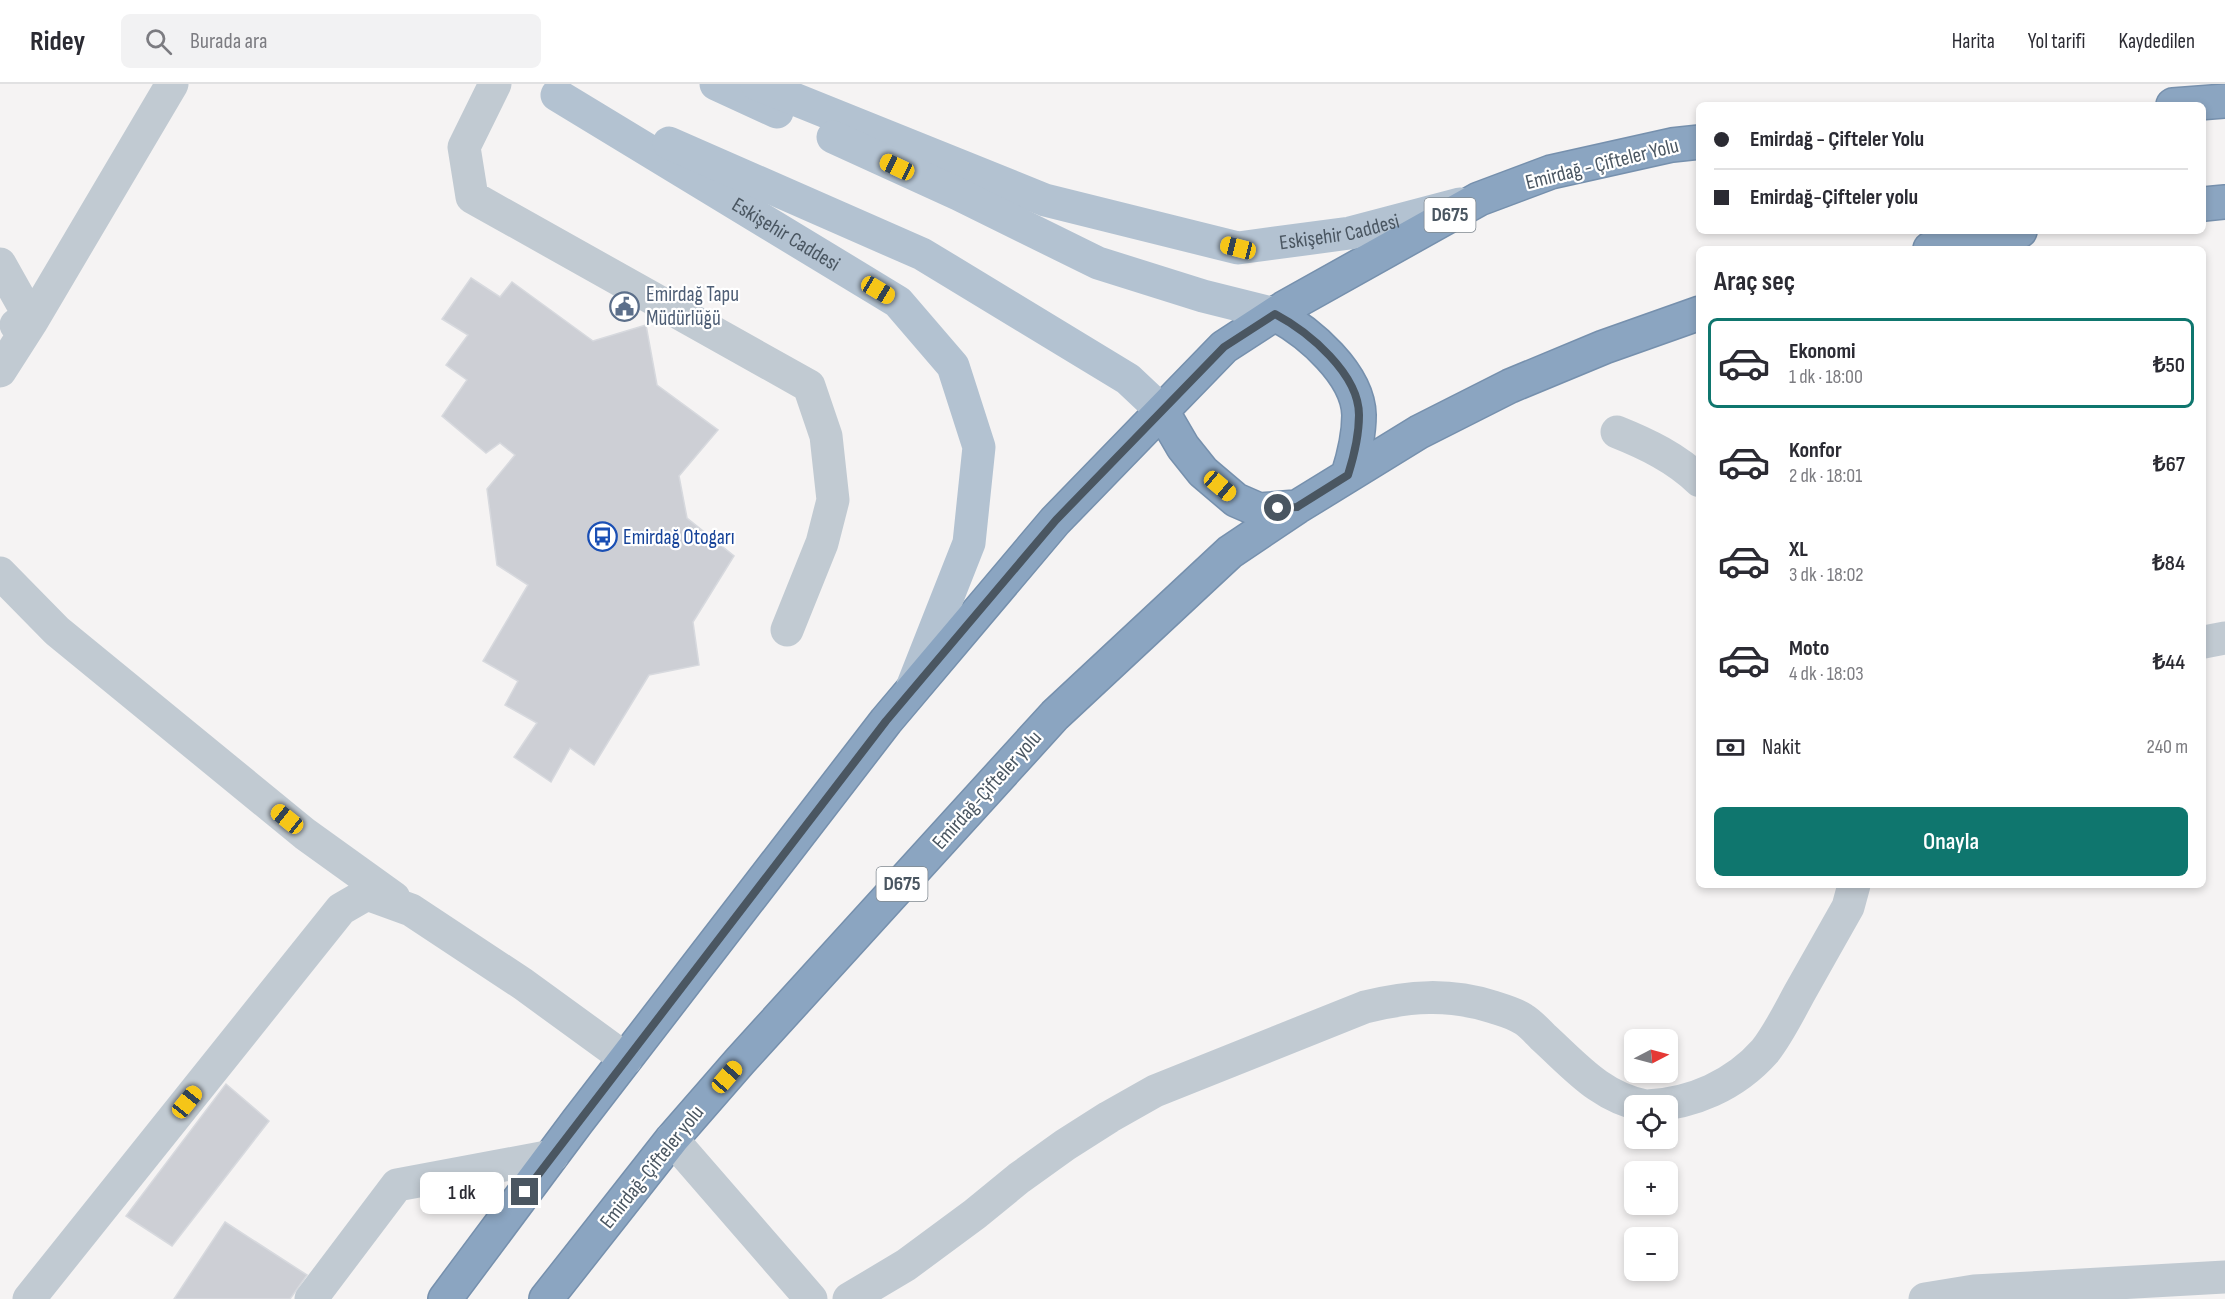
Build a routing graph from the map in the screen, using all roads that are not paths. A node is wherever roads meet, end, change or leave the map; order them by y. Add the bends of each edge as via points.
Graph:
1 (172, 84) edge
2 (495, 84) edge
3 (716, 84) edge
4 (757, 84) edge
5 (546, 90) edge
6 (2225, 102) edge
7 (2206, 103) edge
8 (1696, 142) edge
9 (1479, 199) junction
10 (2225, 202) edge
11 (2206, 204) edge
12 (2002, 234) edge
13 (1942, 246) edge
14 (0, 264) edge
15 (1275, 314) junction
16 (1696, 314) edge
17 (32, 321) junction
18 (0, 329) edge
19 (0, 371) edge
20 (1162, 411) junction
21 (1617, 432) dead end
22 (1348, 475) junction
23 (1696, 478) edge
24 (1297, 507) junction
25 (0, 573) edge
26 (787, 630) dead end
27 (2225, 638) edge
28 (2206, 642) edge
29 (910, 693) junction
30 (1853, 888) edge
31 (411, 910) junction
32 (626, 1059) junction
33 (1624, 1101) edge
34 (1678, 1101) edge
35 (672, 1140) junction
36 (552, 1156) junction
37 (2225, 1278) edge
38 (30, 1299) edge
39 (311, 1299) edge
40 (445, 1299) edge
41 (546, 1299) edge
42 (811, 1299) edge
43 (849, 1299) edge
44 (1924, 1299) edge

1 - 17 street
2 - 26 street via 464,147 472,197 809,386 826,436 833,501 822,543
3 - 15 main road via 1098,262 1203,296
4 - 9 main road, Eskişehir Caddesi via 1046,200 1238,248 1350,233
5 - 20 main road, Eskişehir Caddesi via 922,254 1128,379
5 - 29 main road, Eskişehir Caddesi via 898,302 953,366 979,447 969,543
6 - 7 highway
8 - 9 highway, Emirdağ - Çifteler Yolu / D675 via 1551,172
9 - 15 highway, Emirdağ - Çifteler Yolu / D675
10 - 11 highway
12 - 13 highway
14 - 17 street
15 - 20 highway, Emirdağ - Çifteler Yolu / D675 via 1224,347
15 - 22 highway via 1322,348 1354,391 1359,413 1356,448
16 - 22 highway, D675 via 1510,386 1419,432
17 - 18 street
17 - 19 street
20 - 24 highway via 1203,472 1236,500 1258,510
20 - 29 highway, D675 via 1056,520
21 - 23 street via 1645,443
22 - 24 highway, D675
24 - 35 highway, Emirdağ-Çifteler yolu / D675 via 1230,552 1055,715
25 - 31 street via 57,632 305,834
27 - 28 street
29 - 32 highway, D675
30 - 34 street via 1848,907 1766,1049 1730,1082
31 - 32 street
31 - 38 street via 367,894 341,909
32 - 36 highway, D675
33 - 43 street via 1602,1090 1523,1019 1501,1009 1456,998 1426,996 1365,1007 1155,1091 1109,1117 1019,1178 906,1265
35 - 41 highway, Emirdağ-Çifteler yolu / D675
35 - 42 street
36 - 39 street via 397,1185
36 - 40 highway, D675
37 - 44 street via 1974,1291

